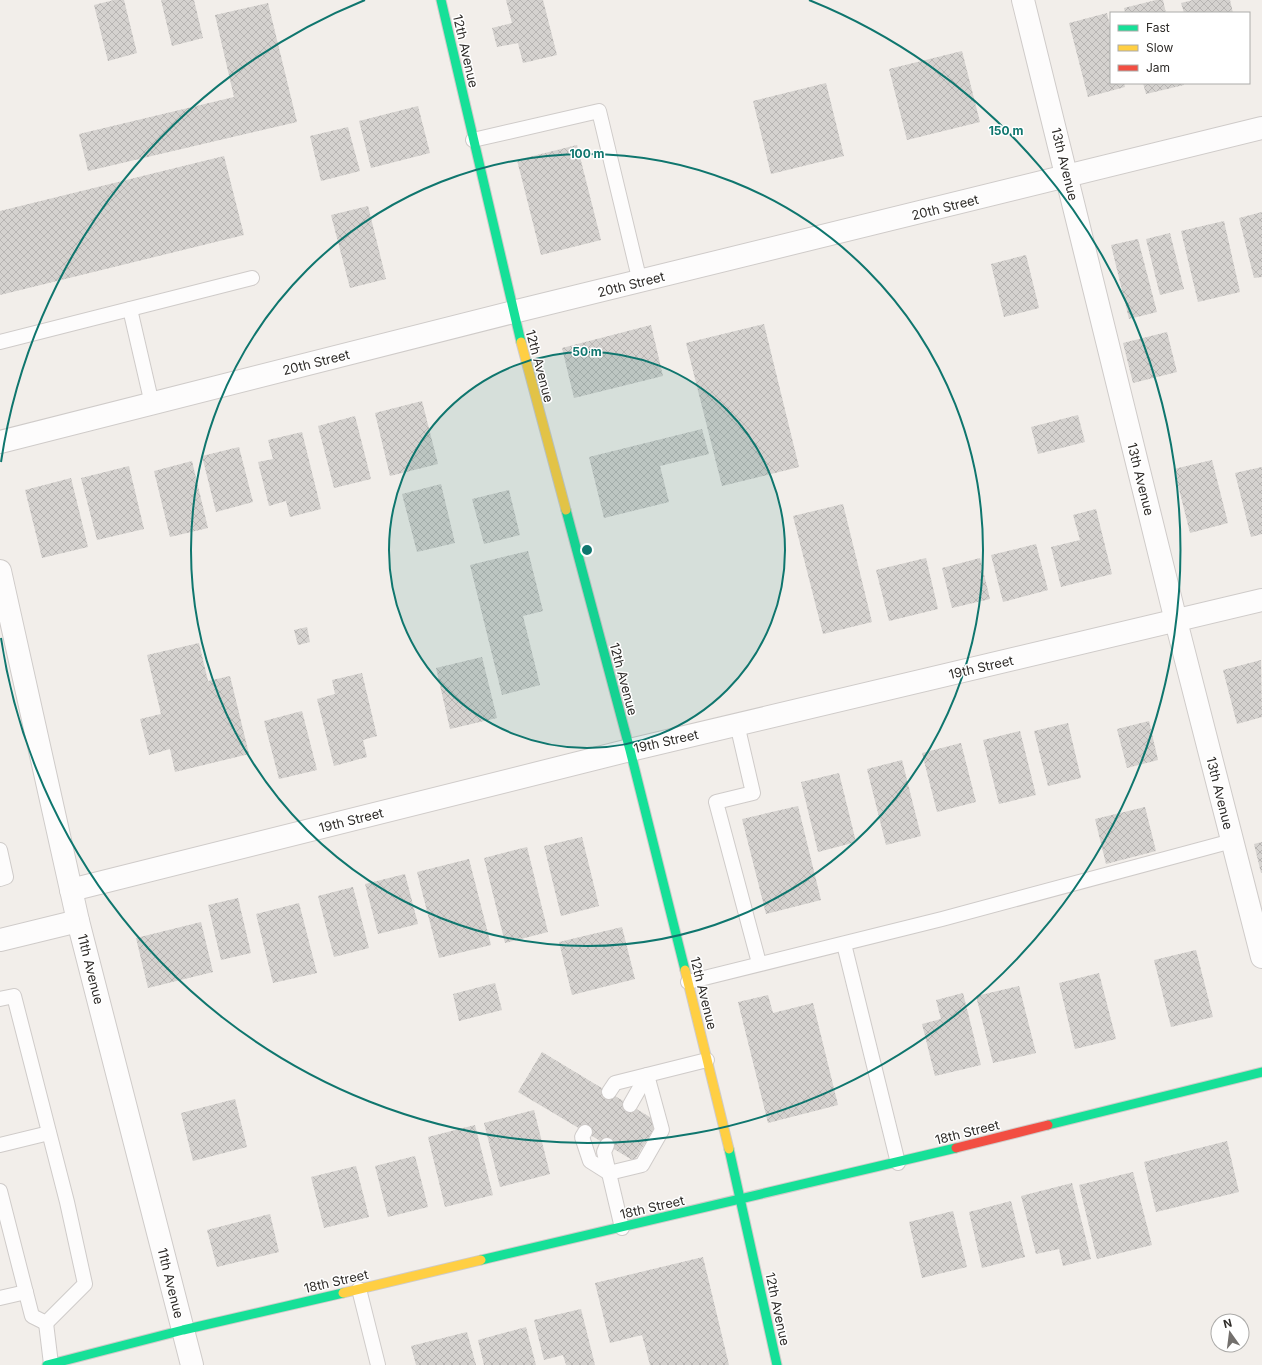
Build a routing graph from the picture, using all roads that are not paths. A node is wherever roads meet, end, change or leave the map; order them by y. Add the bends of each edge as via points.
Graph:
1 (441, 0) edge
2 (1023, 0) edge
3 (1262, 128) edge
4 (473, 140) junction
5 (1068, 177) junction
6 (252, 278) dead end
7 (640, 282) junction
8 (130, 309) junction
9 (513, 312) junction
10 (0, 342) edge
11 (152, 404) junction
12 (0, 442) edge
13 (0, 571) edge
14 (1262, 600) edge
15 (1176, 621) junction
16 (737, 724) junction
17 (630, 750) junction
18 (1232, 841) junction
19 (0, 850) edge
20 (0, 879) edge
21 (71, 890) junction
22 (78, 921) junction
23 (0, 940) edge
24 (844, 944) junction
25 (1262, 957) edge
26 (759, 963) junction
27 (688, 982) junction
28 (0, 999) edge
29 (706, 1060) junction
30 (1262, 1072) edge
31 (647, 1075) junction
32 (609, 1092) dead end
33 (630, 1105) dead end
34 (49, 1132) junction
35 (585, 1132) dead end
36 (0, 1145) edge
37 (607, 1145) dead end
38 (898, 1163) junction
39 (608, 1173) junction
40 (0, 1191) edge
41 (741, 1199) junction
42 (622, 1228) junction
43 (359, 1289) junction
44 (26, 1292) junction
45 (0, 1298) edge
46 (46, 1323) junction
47 (183, 1330) junction
48 (49, 1364) edge
49 (192, 1365) edge
50 (378, 1365) edge
51 (777, 1365) edge

1 - 4 street, 12th Avenue
2 - 5 street, 13th Avenue
3 - 5 street, 20th Street
4 - 7 lane via 598,111
4 - 9 street, 12th Avenue
5 - 7 street, 20th Street
5 - 15 street, 13th Avenue
6 - 8 lane
7 - 9 street, 20th Street
8 - 10 lane
8 - 11 lane
9 - 11 street, 20th Street
9 - 17 street, 12th Avenue
11 - 12 street, 20th Street
13 - 21 street, 11th Avenue
14 - 15 street, 19th Street
15 - 16 street, 19th Street
15 - 18 street, 13th Avenue
16 - 17 street, 19th Street
16 - 26 lane via 753,793 716,802
17 - 21 street, 19th Street
17 - 27 street, 12th Avenue
18 - 24 lane
18 - 25 street, 13th Avenue
19 - 20 lane via 6,877
21 - 22 street, 11th Avenue
22 - 23 street
22 - 47 street, 11th Avenue
24 - 26 lane
24 - 38 lane
26 - 27 lane
27 - 29 street, 12th Avenue
28 - 34 lane via 14,996
29 - 31 lane
29 - 41 street, 12th Avenue
30 - 38 street, 18th Street
31 - 32 lane via 615,1083
31 - 33 lane
31 - 39 lane via 662,1130 642,1165
34 - 36 lane
34 - 46 lane via 85,1284
35 - 39 lane via 582,1137 590,1161
37 - 39 lane via 604,1152
38 - 41 street, 18th Street
39 - 42 lane
40 - 44 lane
41 - 42 street, 18th Street
41 - 51 street, 12th Avenue
42 - 43 street, 18th Street
43 - 47 street, 18th Street
43 - 50 lane
44 - 45 lane
44 - 46 lane via 32,1316
46 - 48 lane
47 - 48 street, 18th Street
47 - 49 street, 11th Avenue

